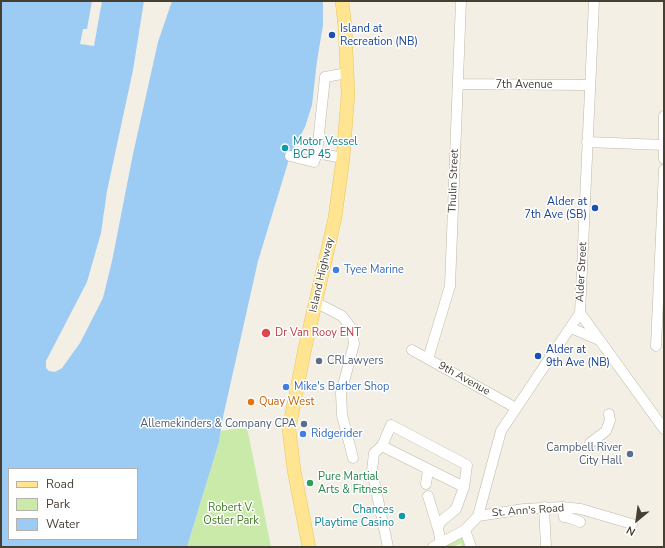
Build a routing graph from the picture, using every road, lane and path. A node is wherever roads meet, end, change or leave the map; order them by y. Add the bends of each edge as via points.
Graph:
1 (342, 1) edge
2 (461, 1) edge
3 (594, 1) edge
4 (347, 73) junction
5 (458, 84) junction
6 (590, 85) junction
7 (664, 116) edge
8 (588, 142) junction
9 (664, 145) edge
10 (317, 153) junction
11 (290, 156) dead end
12 (343, 158) junction
13 (664, 159) edge
14 (664, 170) edge
15 (316, 302) junction
16 (580, 313) junction
17 (570, 328) junction
18 (599, 340) junction
19 (656, 346) dead end
20 (412, 350) dead end
21 (428, 359) junction
22 (516, 408) junction
23 (608, 414) dead end
24 (664, 429) edge
25 (590, 443) dead end
26 (382, 446) junction
27 (353, 458) dead end
28 (428, 470) junction
29 (426, 484) dead end
30 (464, 487) junction
31 (428, 496) dead end
32 (562, 507) junction
33 (544, 508) junction
34 (478, 516) junction
35 (580, 522) dead end
36 (632, 524) dead end
37 (438, 529) junction
38 (465, 530) junction
39 (437, 545) edge
40 (309, 547) edge
41 (388, 547) edge
42 (471, 547) edge
43 (546, 547) edge

1 - 4 main road, Island Highway
2 - 5 street, Thulin Street
3 - 6 street, Alder Street
4 - 10 street via 325,77
4 - 12 main road, Island Highway
5 - 6 street, 7th Avenue
5 - 21 street, Thulin Street via 450,286
6 - 8 street, Alder Street
7 - 9 street
8 - 9 street
8 - 16 street, Alder Street
9 - 13 street
10 - 11 street via 314,162
10 - 12 street
12 - 15 main road, Island Highway via 335,218
14 - 19 street
15 - 27 street via 342,316 352,329 354,344 342,393 342,415
15 - 40 main road, Island Highway via 289,429
16 - 17 street, Alder Street
16 - 18 street
17 - 18 street
17 - 22 street, Alder Street
18 - 24 street
20 - 21 street, 9th Avenue
21 - 22 street, 9th Avenue
22 - 34 street, Alder Street via 501,431
23 - 25 street via 610,420 606,430
26 - 28 street
26 - 30 street via 391,425 467,465
26 - 41 street via 374,453 372,471
28 - 29 street
28 - 30 street
30 - 37 street via 456,509 440,522
31 - 37 street
32 - 33 street, St. Ann's Road
32 - 35 street via 564,518
32 - 36 street, St. Ann's Road via 581,509
33 - 34 street, St. Ann's Road
33 - 43 street
34 - 38 street, St. Ann's Road
37 - 39 street
38 - 39 street, St. Ann's Road
38 - 42 street

